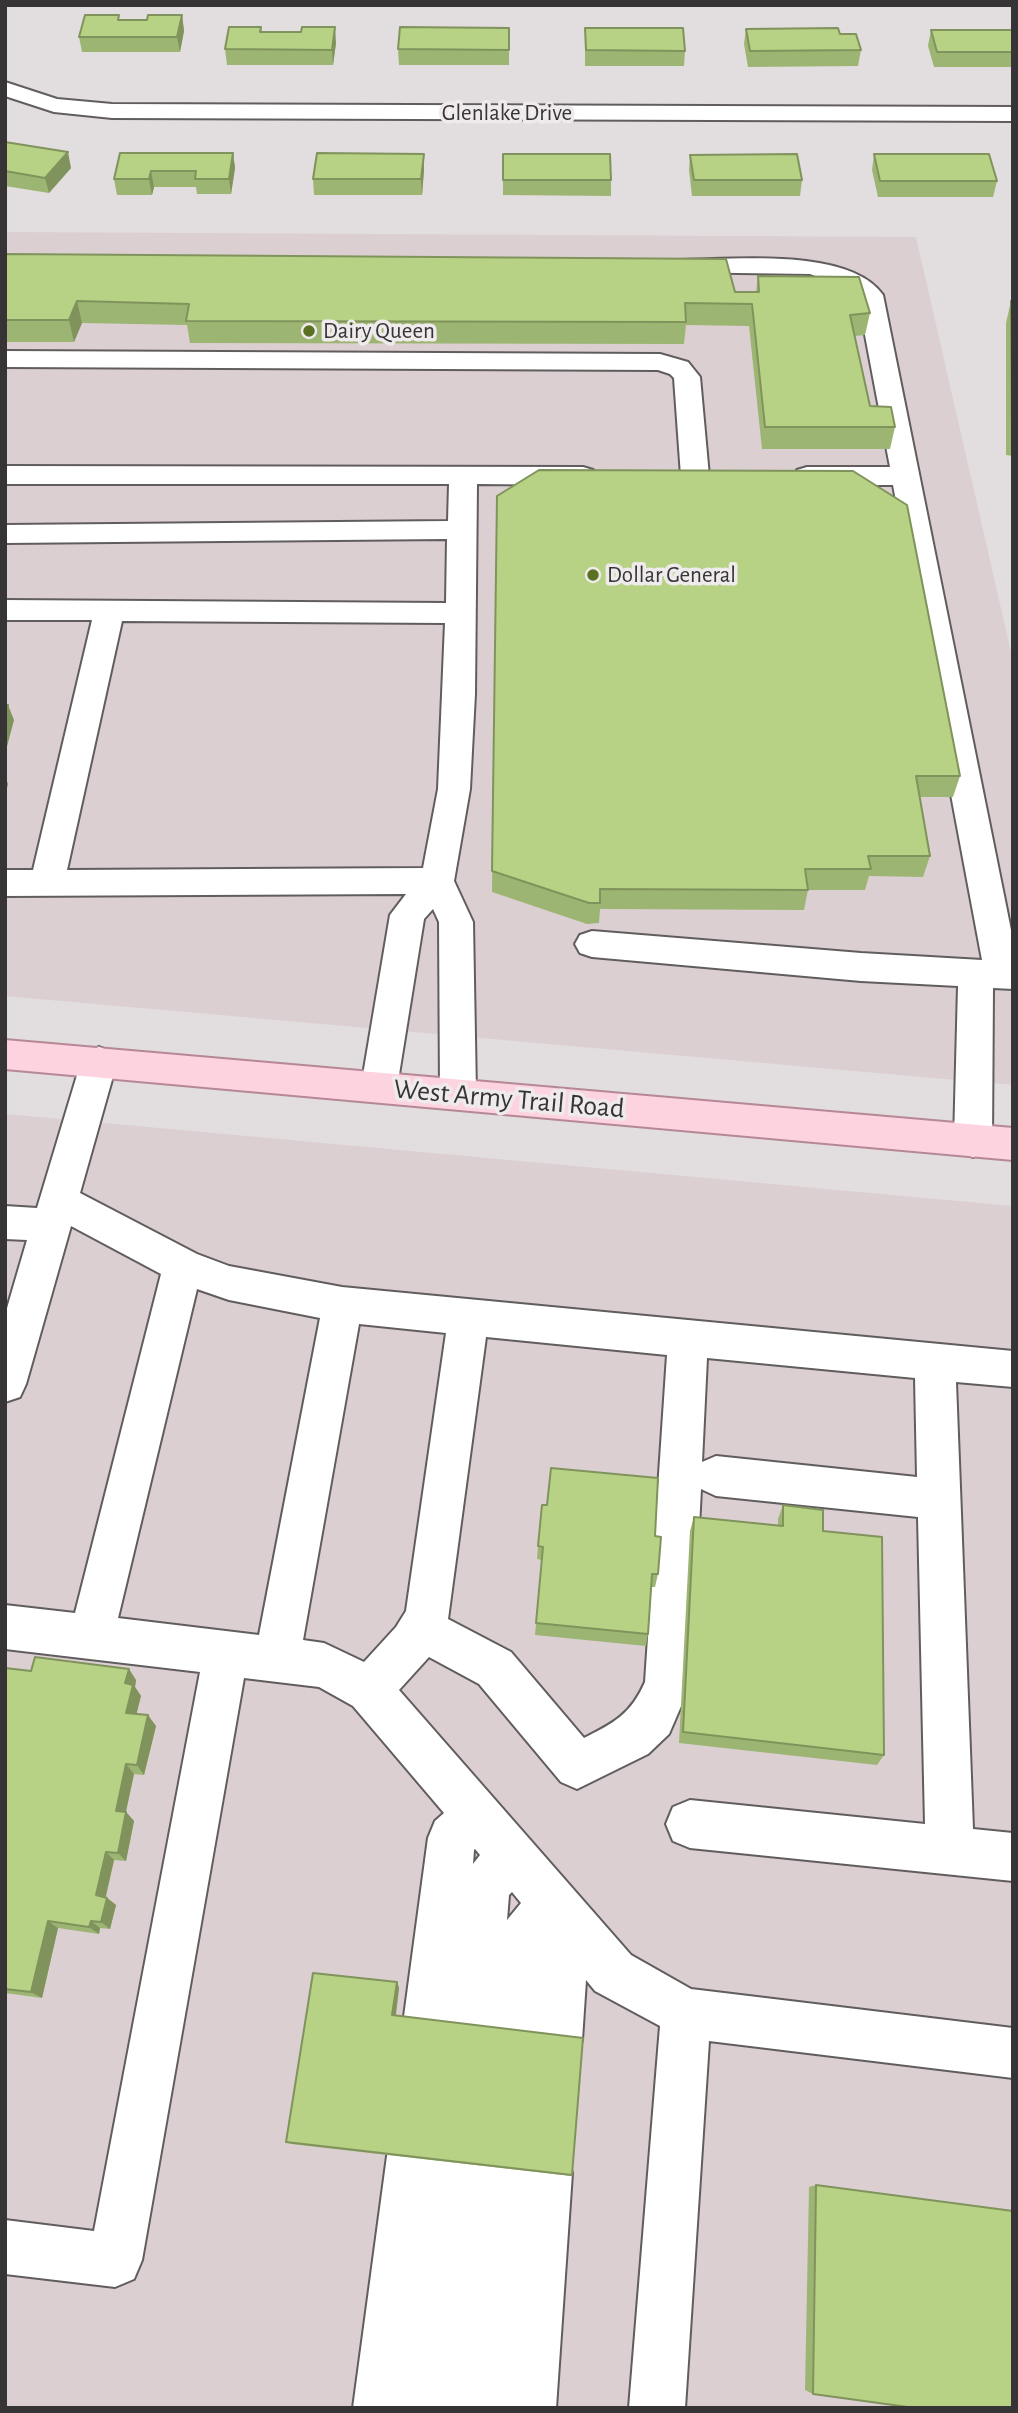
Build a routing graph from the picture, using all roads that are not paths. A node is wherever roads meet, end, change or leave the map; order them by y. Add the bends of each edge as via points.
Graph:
1 (5, 89) edge
2 (1013, 114) edge
3 (646, 267) edge
4 (5, 359) edge
5 (5, 475) edge
6 (463, 475) junction
7 (603, 476) edge
8 (695, 476) edge
9 (775, 476) edge
10 (907, 476) junction
11 (461, 530) junction
12 (7, 541) edge
13 (5, 610) edge
14 (109, 612) junction
15 (460, 613) junction
16 (437, 881) junction
17 (5, 883) edge
18 (47, 883) junction
19 (592, 944) dead end
20 (997, 974) edge
21 (5, 1054) edge
22 (99, 1062) junction
23 (379, 1087) junction
24 (458, 1094) junction
25 (972, 1141) junction
26 (1013, 1144) edge
27 (55, 1213) junction
28 (5, 1222) edge
29 (183, 1266) junction
30 (342, 1305) junction
31 (468, 1318) junction
32 (688, 1338) junction
33 (935, 1363) junction
34 (1013, 1369) edge
35 (5, 1384) edge
36 (716, 1476) dead end
37 (939, 1499) junction
38 (5, 1627) edge
39 (420, 1628) junction
40 (91, 1637) junction
41 (226, 1653) junction
42 (278, 1659) junction
43 (369, 1690) junction
44 (477, 1816) junction
45 (690, 1824) dead end
46 (950, 1850) junction
47 (512, 1856) junction
48 (1013, 1857) edge
49 (555, 1905) junction
50 (587, 1942) junction
51 (685, 2013) junction
52 (480, 2028) junction
53 (1013, 2053) edge
54 (480, 2165) junction
55 (5, 2247) edge
56 (381, 2408) edge
57 (429, 2408) edge
58 (483, 2408) edge
59 (528, 2408) edge
60 (657, 2408) edge

1 - 2 street, Glenlake Drive via 54,105 112,111
3 - 10 street via 813,267 849,280 870,295
4 - 8 street via 660,362 679,368 687,377
5 - 6 street
6 - 7 street
6 - 11 street
9 - 10 street
10 - 20 street
11 - 12 street
11 - 15 street
13 - 14 street
14 - 15 street
14 - 18 street
15 - 16 street via 455,776
16 - 18 street
16 - 23 street via 407,915
16 - 24 street via 456,922
17 - 18 street
19 - 20 street
20 - 25 street
21 - 22 main road, West Army Trail Road
22 - 23 main road, West Army Trail Road
22 - 27 street
23 - 24 main road, West Army Trail Road
24 - 25 main road, West Army Trail Road
25 - 26 main road, West Army Trail Road
27 - 28 street
27 - 29 street
27 - 35 street
29 - 30 street via 229,1283
29 - 40 street
30 - 31 street
30 - 42 street
31 - 32 street
31 - 39 street via 427,1616
32 - 33 street
32 - 39 street via 668,1683 653,1718 632,1738 577,1766 495,1668
33 - 34 street
33 - 37 street
36 - 37 street
37 - 46 street
38 - 40 street
39 - 43 street
40 - 41 street
41 - 42 street
41 - 55 street via 115,2260
42 - 43 street via 324,1665
43 - 44 street
44 - 47 street
44 - 52 street via 452,1838
45 - 46 street
46 - 48 street
47 - 49 street
47 - 52 street via 485,1885
49 - 50 street
49 - 52 street via 526,1932
50 - 51 street via 613,1973
50 - 52 street via 562,1969
51 - 53 street
51 - 60 street
54 - 56 street
54 - 57 street
54 - 58 street
54 - 59 street

